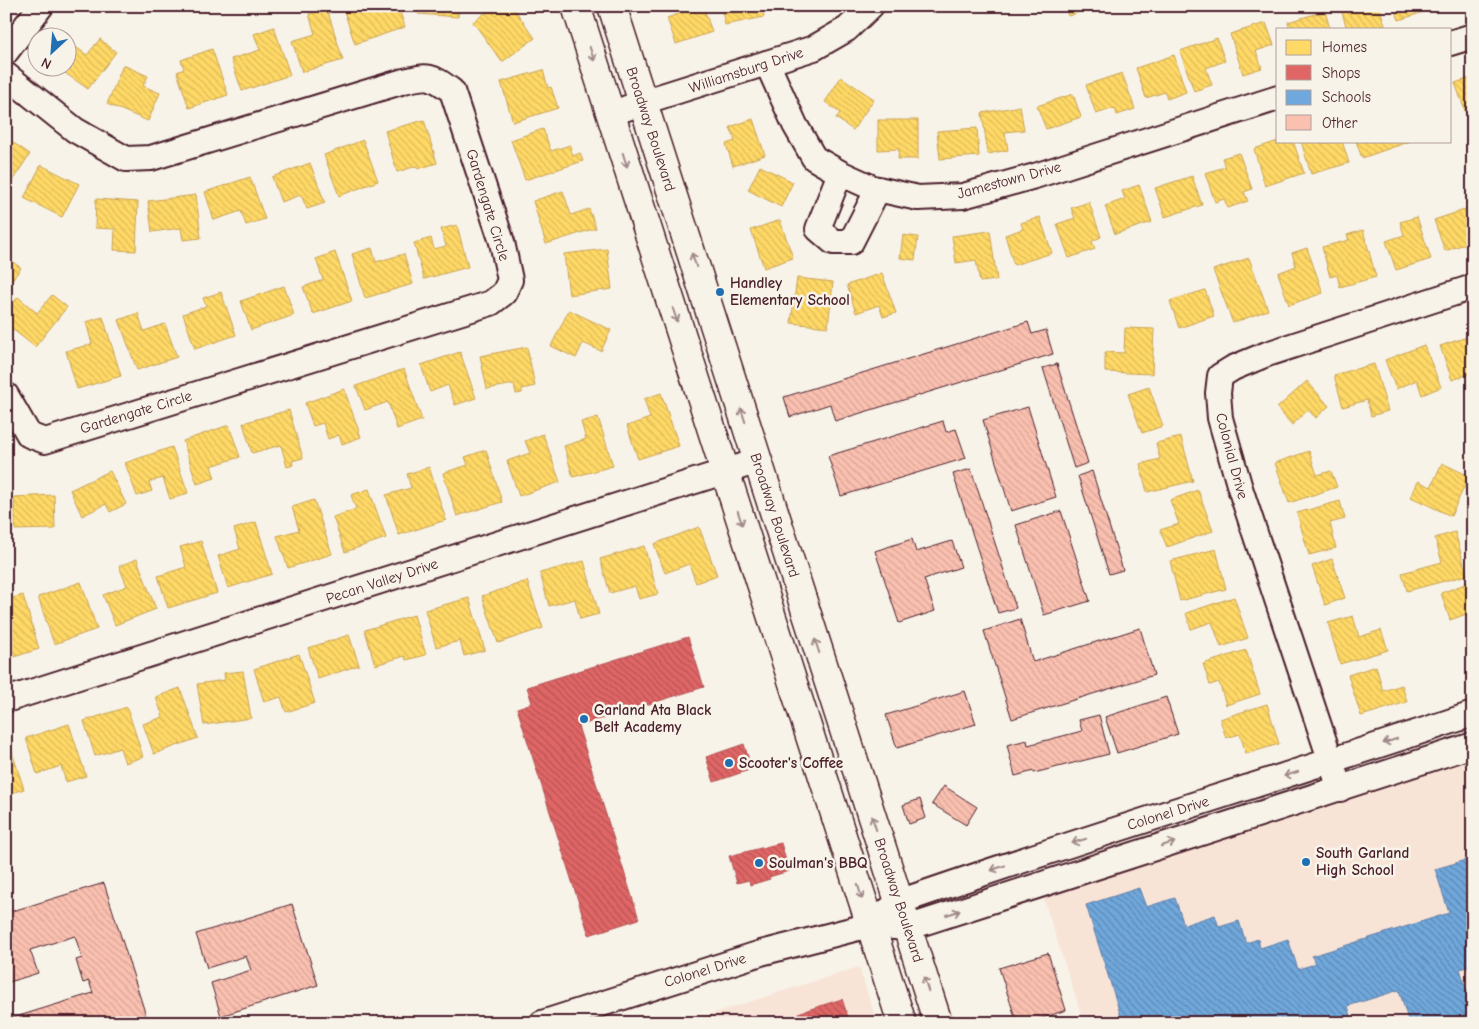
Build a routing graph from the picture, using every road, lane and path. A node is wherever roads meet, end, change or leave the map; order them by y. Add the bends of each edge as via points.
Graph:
1 (41, 6) edge
2 (576, 6) edge
3 (612, 6) edge
4 (871, 6) edge
5 (1473, 36) edge
6 (1452, 42) edge
7 (6, 52) edge
8 (767, 63) junction
9 (6, 75) edge
10 (1276, 99) edge
11 (642, 102) junction
12 (610, 114) junction
13 (840, 173) junction
14 (878, 189) junction
15 (1473, 287) edge
16 (6, 395) edge
17 (758, 461) junction
18 (725, 472) junction
19 (832, 693) junction
20 (6, 700) edge
21 (799, 702) junction
22 (1473, 714) edge
23 (1473, 745) edge
24 (1330, 761) junction
25 (1340, 789) junction
26 (899, 902) junction
27 (870, 924) junction
28 (907, 928) junction
29 (542, 1023) edge
30 (902, 1023) edge
31 (938, 1023) edge

1 - 7 street
2 -> 12 main road
3 - 11 main road, Broadway Boulevard
4 - 8 street, Williamsburg Drive via 846,29 814,48
5 - 6 street
8 - 11 street, Williamsburg Drive
8 - 13 street, Jamestown Drive via 814,158
9 - 16 street, Gardengate Circle via 75,130 126,159 150,158 423,76 438,80 452,91 502,242 510,280 504,293 491,303 45,441 29,435
10 - 14 street, Jamestown Drive via 963,196 918,198
11 - 12 street, Williamsburg Drive
17 -> 11 main road, Broadway Boulevard
12 -> 18 main road
13 - 14 street, Jamestown Drive
13 - 14 street via 818,229 833,242 851,242
15 - 24 street, Colonial Drive via 1266,354 1220,376 1220,418
17 - 18 street, Pecan Valley Drive
19 -> 17 main road, Broadway Boulevard
18 - 20 street, Pecan Valley Drive
18 -> 21 main road
19 - 21 main road
26 -> 19 main road, Broadway Boulevard
21 -> 27 main road
22 -> 24 street, Colonel Drive
23 - 25 street, Colonel Drive
24 - 25 street, Colonial Drive
24 -> 26 street, Colonel Drive
28 -> 25 street, Colonel Drive
26 - 27 street, Colonel Drive
26 - 28 main road, Broadway Boulevard
27 - 28 street, Colonel Drive
27 - 29 street, Colonel Drive via 762,952
27 - 30 main road
31 -> 28 main road, Broadway Boulevard

